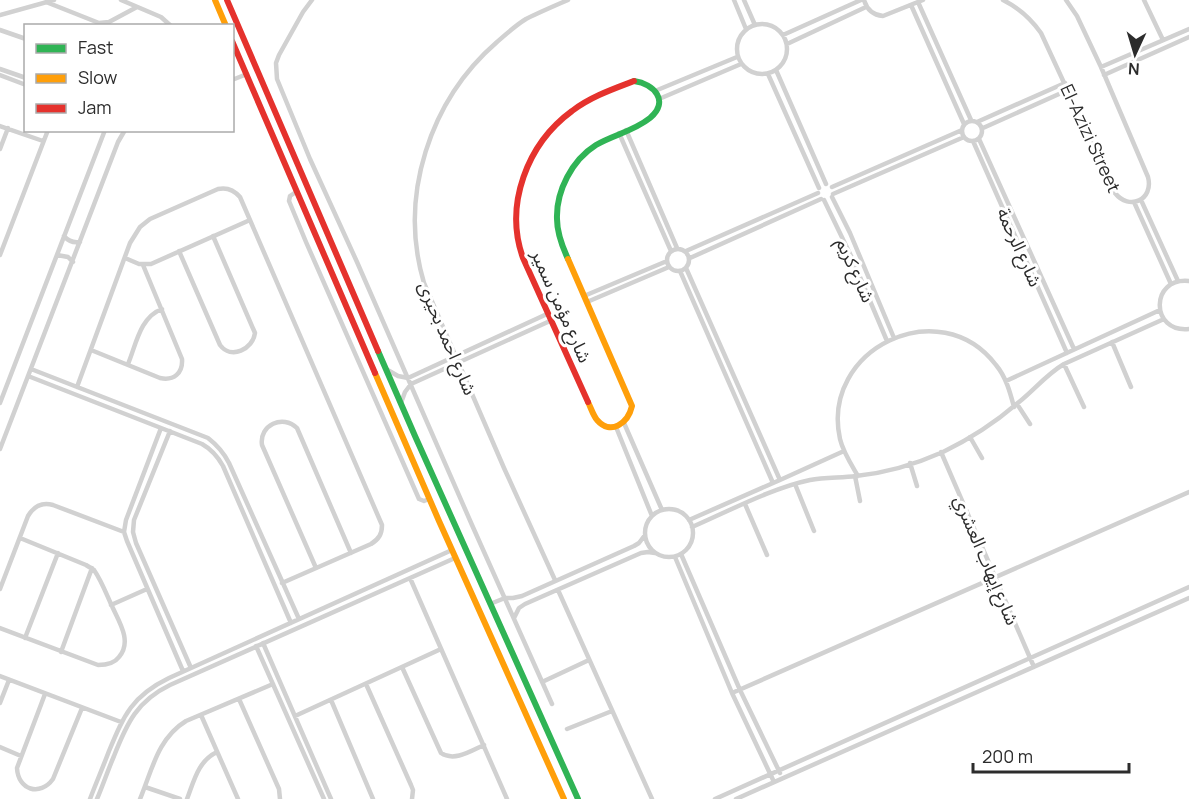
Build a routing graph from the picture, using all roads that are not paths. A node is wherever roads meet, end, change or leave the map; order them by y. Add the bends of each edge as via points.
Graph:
1 (54, 0) edge
2 (121, 0) edge
3 (215, 0) edge
4 (227, 0) edge
5 (312, 0) edge
6 (568, 0) edge
7 (734, 0) edge
8 (744, 0) edge
9 (862, 0) edge
10 (1003, 0) edge
11 (1066, 0) edge
12 (1144, 0) edge
13 (920, 1) edge
14 (46, 2) junction
15 (911, 5) junction
16 (137, 7) junction
17 (866, 7) junction
18 (0, 15) edge
19 (169, 24) edge
20 (225, 24) edge
21 (755, 25) junction
22 (746, 29) junction
23 (1189, 29) edge
24 (0, 30) edge
25 (783, 35) junction
26 (1189, 37) edge
27 (24, 38) edge
28 (1163, 40) junction
29 (234, 44) edge
30 (787, 44) junction
31 (737, 57) junction
32 (241, 60) junction
33 (234, 62) edge
34 (741, 64) junction
35 (1101, 67) junction
36 (0, 69) edge
37 (776, 70) junction
38 (247, 74) junction
39 (768, 74) junction
40 (0, 75) edge
41 (1104, 75) junction
42 (24, 77) edge
43 (234, 79) edge
44 (1065, 83) junction
45 (24, 84) edge
46 (655, 90) junction
47 (1068, 90) junction
48 (658, 99) junction
49 (971, 120) junction
50 (977, 122) junction
51 (0, 126) edge
52 (281, 127) junction
53 (963, 127) junction
54 (8, 128) junction
55 (982, 128) junction
56 (623, 131) junction
57 (47, 132) edge
58 (104, 132) edge
59 (124, 132) edge
60 (271, 132) junction
61 (964, 137) junction
62 (979, 139) junction
63 (44, 141) junction
64 (973, 141) junction
65 (0, 149) edge
66 (826, 184) junction
67 (832, 188) junction
68 (818, 190) junction
69 (296, 192) junction
70 (833, 196) junction
71 (823, 199) junction
72 (1141, 200) junction
73 (1134, 202) junction
74 (250, 220) junction
75 (64, 236) junction
76 (213, 236) junction
77 (331, 241) junction
78 (80, 242) junction
79 (320, 246) junction
80 (674, 250) junction
81 (179, 251) junction
82 (686, 251) junction
83 (0, 255) edge
84 (57, 255) junction
85 (124, 258) junction
86 (690, 258) junction
87 (667, 261) junction
88 (73, 262) junction
89 (143, 265) junction
90 (669, 267) junction
91 (686, 268) junction
92 (680, 271) junction
93 (1178, 281) junction
94 (1189, 281) edge
95 (1171, 284) junction
96 (585, 299) junction
97 (878, 299) junction
98 (871, 302) junction
99 (162, 309) junction
100 (1160, 310) junction
101 (549, 317) junction
102 (1164, 319) junction
103 (1189, 329) edge
104 (894, 338) junction
105 (887, 341) junction
106 (1112, 342) junction
107 (1074, 349) junction
108 (91, 350) junction
109 (1067, 352) junction
110 (455, 356) junction
111 (458, 363) junction
112 (128, 364) junction
113 (1064, 364) junction
114 (31, 369) junction
115 (386, 369) junction
116 (28, 376) junction
117 (408, 378) junction
118 (1006, 381) junction
119 (411, 384) junction
120 (77, 387) junction
121 (1131, 387) dead end
122 (0, 403) edge
123 (401, 403) junction
124 (1016, 405) junction
125 (1084, 407) dead end
126 (624, 423) junction
127 (1030, 424) dead end
128 (616, 427) junction
129 (161, 428) junction
130 (170, 431) junction
131 (415, 436) junction
132 (970, 437) junction
133 (404, 441) junction
134 (0, 449) edge
135 (844, 451) junction
136 (941, 452) junction
137 (982, 458) dead end
138 (910, 463) junction
139 (856, 476) junction
140 (780, 480) junction
141 (773, 483) junction
142 (795, 484) junction
143 (917, 486) dead end
144 (1189, 492) edge
145 (429, 499) junction
146 (860, 501) dead end
147 (745, 504) junction
148 (662, 510) junction
149 (652, 516) junction
150 (688, 520) junction
151 (692, 527) junction
152 (814, 531) dead end
153 (124, 532) junction
154 (645, 535) junction
155 (20, 538) junction
156 (452, 550) junction
157 (58, 553) junction
158 (351, 553) junction
159 (655, 553) junction
160 (681, 554) junction
161 (767, 555) dead end
162 (675, 557) junction
163 (455, 558) junction
164 (92, 568) junction
165 (316, 568) junction
166 (410, 578) junction
167 (995, 578) junction
168 (555, 580) junction
169 (282, 583) junction
170 (1189, 587) edge
171 (0, 589) edge
172 (147, 589) junction
173 (558, 590) junction
174 (505, 598) junction
175 (1189, 598) edge
176 (490, 604) junction
177 (111, 605) junction
178 (514, 618) junction
179 (299, 619) junction
180 (291, 623) junction
181 (0, 628) edge
182 (25, 638) junction
183 (263, 643) junction
184 (256, 646) junction
185 (510, 646) junction
186 (441, 649) junction
187 (61, 652) junction
188 (498, 652) junction
189 (1030, 658) junction
190 (590, 660) junction
191 (402, 667) junction
192 (1034, 667) junction
193 (191, 668) junction
194 (183, 671) junction
195 (0, 676) edge
196 (9, 680) junction
197 (542, 681) junction
198 (273, 684) junction
199 (366, 684) junction
200 (740, 690) junction
201 (45, 693) junction
202 (732, 693) junction
203 (239, 699) junction
204 (331, 700) junction
205 (0, 703) edge
206 (552, 704) dead end
207 (82, 708) junction
208 (612, 711) junction
209 (201, 715) junction
210 (295, 716) junction
211 (121, 723) junction
212 (567, 729) dead end
213 (484, 746) junction
214 (0, 747) edge
215 (217, 752) junction
216 (21, 756) junction
217 (779, 771) junction
218 (770, 774) junction
219 (782, 778) junction
220 (323, 780) junction
221 (774, 782) junction
222 (317, 783) junction
223 (145, 787) junction
224 (90, 799) edge
225 (97, 799) edge
226 (140, 799) edge
227 (180, 799) edge
228 (187, 799) edge
229 (238, 799) edge
230 (280, 799) edge
231 (324, 799) edge
232 (331, 799) edge
233 (374, 799) edge
234 (412, 799) edge
235 (507, 799) edge
236 (564, 799) edge
237 (578, 799) edge
238 (652, 799) edge
239 (715, 799) edge
240 (736, 799) edge

1 - 14 street
2 - 16 street
3 - 20 street
4 - 52 street
5 - 117 street via 279,55 277,79
6 - 110 street, شارع احمد بحيرى via 525,20 479,58 450,99 429,141 416,196 417,251 424,283
7 - 22 street
8 - 21 street
9 - 17 street
9 - 25 street
10 - 44 street, El-Azizi Street via 1035,24
11 - 35 street, El-Azizi Street
12 - 28 street
13 - 15 street
13 - 49 street
14 - 16 street via 99,23
14 - 18 street
15 - 17 street via 884,16
15 - 53 street
16 - 19 street
17 - 30 street
21 - 22 street
21 - 25 street via 768,25
22 - 31 street via 737,42
23 - 28 street
24 - 27 street
25 - 30 street
26 - 41 street
28 - 35 street
29 - 32 street
30 - 37 street via 786,59
31 - 34 street
31 - 46 street
32 - 33 street
32 - 38 street
34 - 39 street via 753,73
34 - 48 street
35 - 41 street, El-Azizi Street
36 - 42 street
37 - 39 street
37 - 66 street
38 - 43 street
38 - 60 street
39 - 68 street, شارع كريم
40 - 45 street
41 - 72 street, El-Azizi Street via 1148,177 1148,192
44 - 47 street, El-Azizi Street
44 - 50 street
46 - 48 street
46 - 101 street, شارع مؤمن سمير via 634,81 582,105 548,133 524,175 517,207 518,240
47 - 55 street
47 - 73 street, El-Azizi Street via 1115,193 1123,201
48 - 56 street, شارع مؤمن سمير via 652,117
49 - 50 street
49 - 53 street
50 - 55 street
51 - 54 street
52 - 60 street
52 - 77 street
53 - 61 street
53 - 67 street
54 - 63 street
54 - 65 street
55 - 62 street
56 - 80 street
56 - 96 street, شارع مؤمن سمير via 588,150 570,171 560,195 558,229
57 - 63 street
58 - 75 street
59 - 78 street
60 - 69 street
61 - 64 street
61 - 70 street
62 - 64 street
62 - 107 street, شارع الرحمة
63 - 83 street
64 - 109 street, شارع الرحمة
66 - 67 street
66 - 68 street
67 - 70 street, شارع كريم
68 - 71 street, شارع كريم
68 - 82 street
69 - 79 street
69 - 145 street via 289,201 301,231 419,499
70 - 71 street
70 - 97 street, شارع كريم
71 - 86 street
71 - 98 street, شارع كريم
72 - 73 street, El-Azizi Street
72 - 93 street
73 - 95 street
74 - 76 street
74 - 85 street via 237,193 218,189 144,223
74 - 158 street via 382,525 376,541
75 - 78 street
75 - 84 street
76 - 81 street
76 - 81 street via 255,333 250,345 234,353 226,352 220,345
77 - 79 street
77 - 115 street
78 - 88 street
79 - 133 street
80 - 82 street
80 - 87 street
81 - 89 street
82 - 86 street
84 - 88 street via 68,256
84 - 122 street
85 - 89 street
85 - 108 street
86 - 91 street
87 - 90 street
87 - 96 street
88 - 114 street
89 - 99 street
90 - 92 street
90 - 96 street
91 - 92 street
91 - 140 street
92 - 141 street
93 - 94 street
93 - 95 street
95 - 100 street via 1163,293
96 - 126 street, شارع مؤمن سمير via 632,406
97 - 98 street
97 - 104 street, شارع كريم
98 - 105 street, شارع كريم
99 - 112 street via 144,323
99 - 112 street via 183,359 181,369 165,379
100 - 102 street
100 - 107 street
101 - 110 street
101 - 111 street
101 - 128 street, شارع مؤمن سمير via 596,419
102 - 103 street via 1173,327
102 - 106 street
104 - 105 street
104 - 118 street via 924,331 954,335 981,349
105 - 135 street via 859,362 846,382 838,416
106 - 113 street
106 - 121 street
107 - 109 street
108 - 112 street
108 - 120 street
109 - 118 street
110 - 111 street, شارع احمد بحيرى
110 - 117 street
111 - 119 street
111 - 168 street, شارع احمد بحيرى
113 - 124 street
113 - 125 street
114 - 116 street
114 - 120 street
115 - 117 street
115 - 123 street
116 - 129 street
116 - 134 street
117 - 119 street
118 - 124 street
119 - 123 street
119 - 174 street
120 - 169 street via 208,438 216,445 224,453
123 - 131 street
124 - 127 street
124 - 132 street
126 - 128 street
126 - 148 street
128 - 149 street
129 - 130 street
129 - 153 street
130 - 180 street via 206,446 221,462
130 - 193 street via 134,520 133,532
131 - 133 street
131 - 176 street
132 - 136 street
132 - 137 street
133 - 145 street
135 - 139 street
135 - 140 street
136 - 138 street
136 - 167 street, شارع إيهاب العشري
138 - 139 street
138 - 143 street
139 - 142 street
139 - 146 street
140 - 141 street
141 - 150 street
142 - 147 street
142 - 152 street
144 - 167 street
145 - 156 street
147 - 151 street
147 - 161 street
148 - 149 street
148 - 150 street via 677,511
149 - 154 street
150 - 151 street
151 - 160 street via 690,545
153 - 155 street via 48,504 31,511
153 - 172 street
154 - 159 street
154 - 168 street via 634,546
155 - 157 street
155 - 171 street
156 - 163 street
156 - 179 street
157 - 164 street
157 - 182 street
158 - 165 street
158 - 165 street via 297,428 289,422 279,422 263,432 262,445
159 - 162 street
159 - 173 street via 641,553
160 - 162 street
160 - 200 street
162 - 202 street
163 - 166 street
163 - 188 street
164 - 177 street
164 - 187 street
165 - 169 street
166 - 183 street
166 - 186 street
167 - 189 street, شارع إيهاب العشري
167 - 200 street
168 - 174 street via 522,596
169 - 179 street
170 - 189 street
172 - 177 street
172 - 194 street
173 - 178 street via 521,606
173 - 190 street
174 - 176 street
174 - 178 street
175 - 192 street
176 - 185 street
177 - 187 street via 125,637 124,650 116,660 98,665
178 - 197 street
179 - 180 street
180 - 193 street
181 - 182 street
182 - 187 street
183 - 184 street
183 - 210 street
184 - 198 street
184 - 225 street via 146,700 128,722
185 - 188 street
185 - 237 street
186 - 191 street
186 - 213 street
188 - 236 street
189 - 192 street, شارع إيهاب العشري
189 - 217 street
190 - 197 street
190 - 208 street
191 - 199 street
191 - 213 street via 441,753 453,758
192 - 219 street
193 - 194 street
194 - 211 street via 144,693
195 - 196 street
196 - 201 street
196 - 205 street
197 - 206 street
198 - 203 street
198 - 222 street
199 - 204 street
199 - 234 street via 411,785
200 - 202 street
200 - 217 street
201 - 207 street
201 - 216 street
202 - 218 street
203 - 209 street
203 - 230 street
204 - 210 street
204 - 233 street
207 - 211 street
207 - 216 street via 53,779 46,787 36,789 22,783 17,768
208 - 212 street
208 - 238 street
209 - 215 street
209 - 223 street via 168,736
210 - 220 street
211 - 224 street
213 - 235 street
214 - 216 street
215 - 228 street via 201,766
215 - 229 street
217 - 218 street
217 - 219 street
218 - 221 street
218 - 239 street
219 - 221 street
220 - 222 street
220 - 232 street
221 - 240 street
222 - 231 street
223 - 226 street
223 - 227 street

